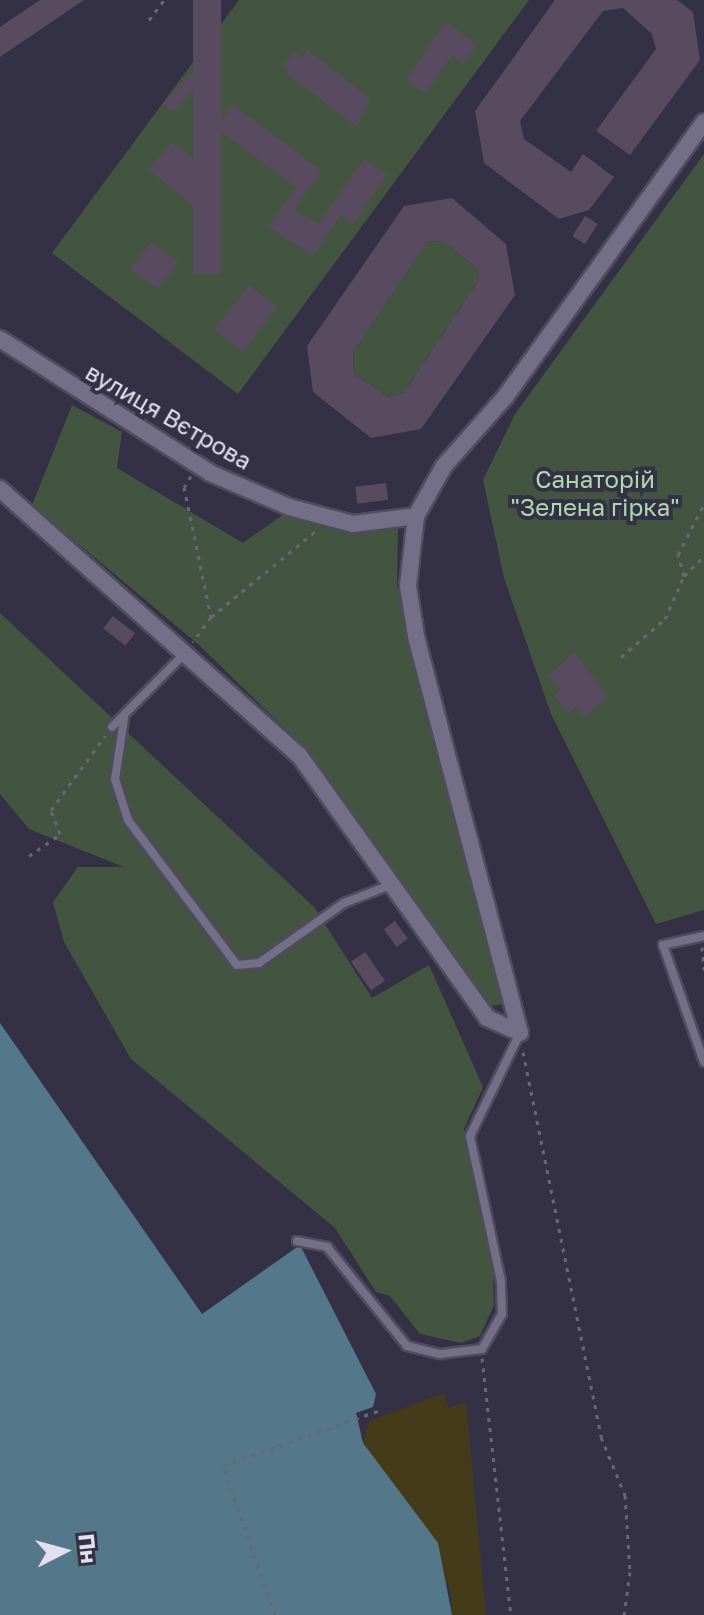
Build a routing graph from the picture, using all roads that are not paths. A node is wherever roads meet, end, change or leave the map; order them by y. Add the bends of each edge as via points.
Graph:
1 (704, 122) edge
2 (0, 339) edge
3 (0, 489) edge
4 (416, 516) junction
5 (188, 649) junction
6 (124, 719) junction
7 (112, 727) road end
8 (395, 883) junction
9 (704, 936) edge
10 (520, 1033) junction
11 (704, 1062) edge
12 (297, 1241) dead end

1 - 4 street via 505,397 444,466
2 - 4 street, вулиця Вєтрова via 210,473 330,521
3 - 5 street
4 - 10 street via 408,586 416,636
5 - 6 lane
5 - 8 street via 299,755
6 - 7 lane
6 - 8 lane via 115,779 128,820 237,965 259,963 344,903
8 - 10 street via 487,1018
9 - 11 lane via 663,945
10 - 12 lane via 470,1136 501,1281 502,1314 482,1349 440,1354 407,1346 327,1247

